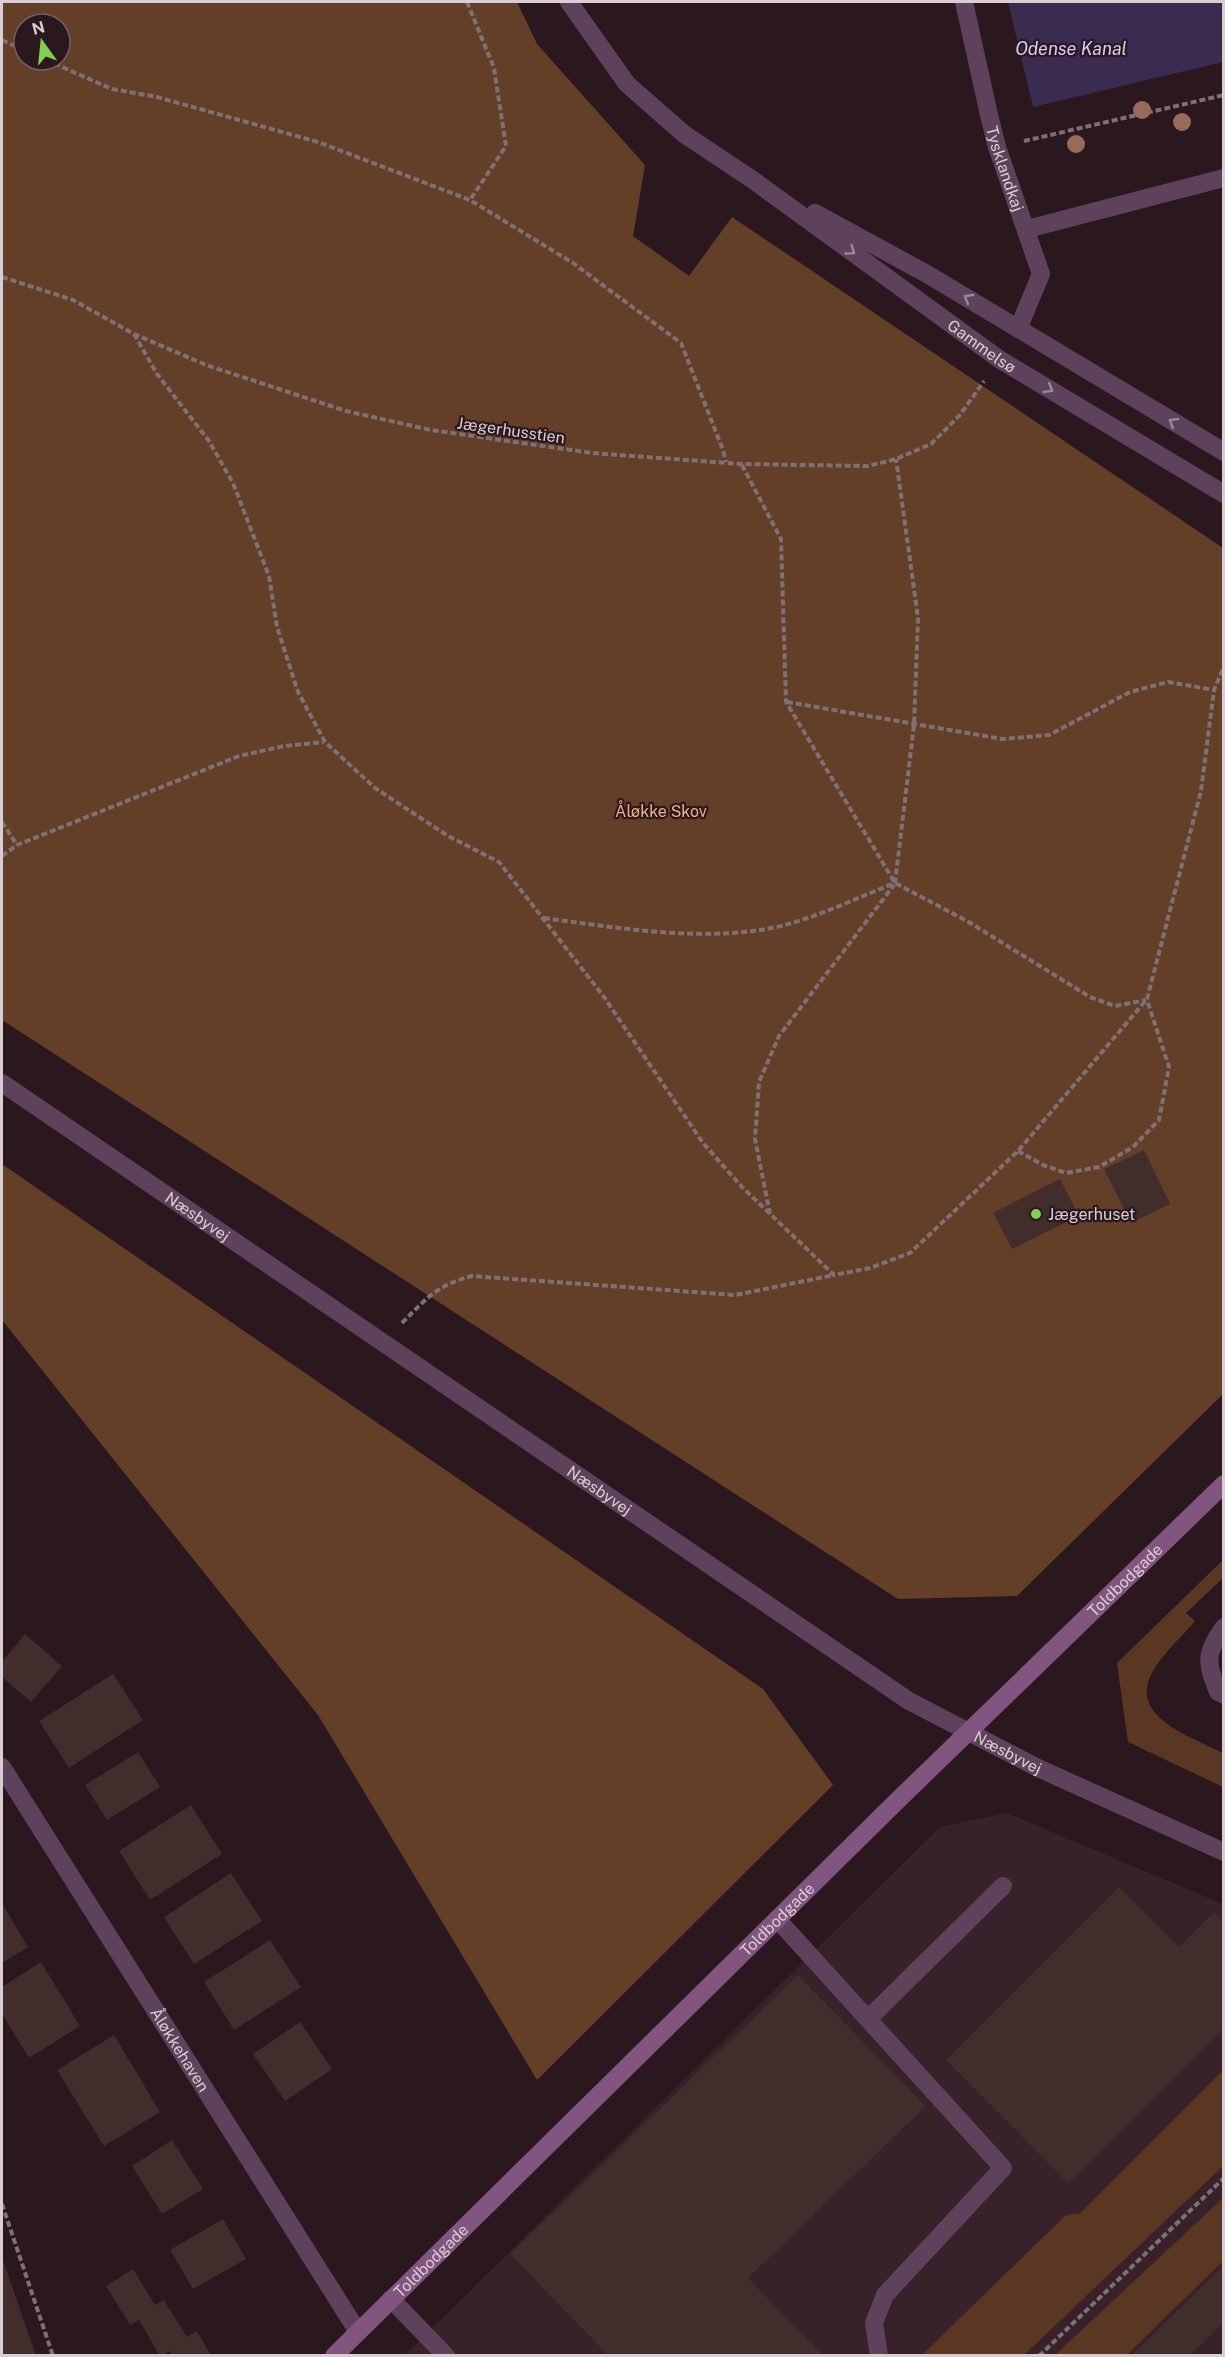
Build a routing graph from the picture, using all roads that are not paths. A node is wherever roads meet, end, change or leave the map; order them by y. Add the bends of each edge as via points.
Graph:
1 (570, 2) edge
2 (964, 2) edge
3 (1224, 178) edge
4 (753, 180) junction
5 (1027, 229) junction
6 (1018, 328) junction
7 (1224, 452) edge
8 (1224, 494) edge
9 (2, 1083) edge
10 (1224, 1484) edge
11 (1224, 1627) edge
12 (1224, 1695) edge
13 (968, 1732) junction
14 (2, 1767) edge
15 (1224, 1852) edge
16 (1003, 1886) dead end
17 (777, 1919) junction
18 (868, 2019) junction
19 (391, 2299) junction
20 (358, 2332) junction
21 (334, 2355) edge
22 (446, 2355) edge
23 (879, 2355) edge

1 - 4 street, Gammelsø via 627,84 684,134
2 - 5 street, Tysklandkaj via 996,147
3 - 5 street
6 -> 4 street, Gammelsø
4 -> 8 street, Gammelsø via 999,359
5 - 6 street, Tysklandkaj via 1041,274
7 -> 6 street, Gammelsø
9 - 13 street, Næsbyvej via 909,1701
10 - 13 main road, Toldbodgade
11 - 12 street via 1212,1644 1208,1665 1218,1692
13 - 15 street, Næsbyvej
13 - 17 main road, Toldbodgade
14 - 20 street, Åløkkehaven
16 - 18 street
17 - 18 street
17 - 19 main road, Toldbodgade
18 - 23 street via 1003,2168 885,2295 874,2323
19 - 20 main road, Toldbodgade
19 - 22 street
20 - 21 main road, Toldbodgade

